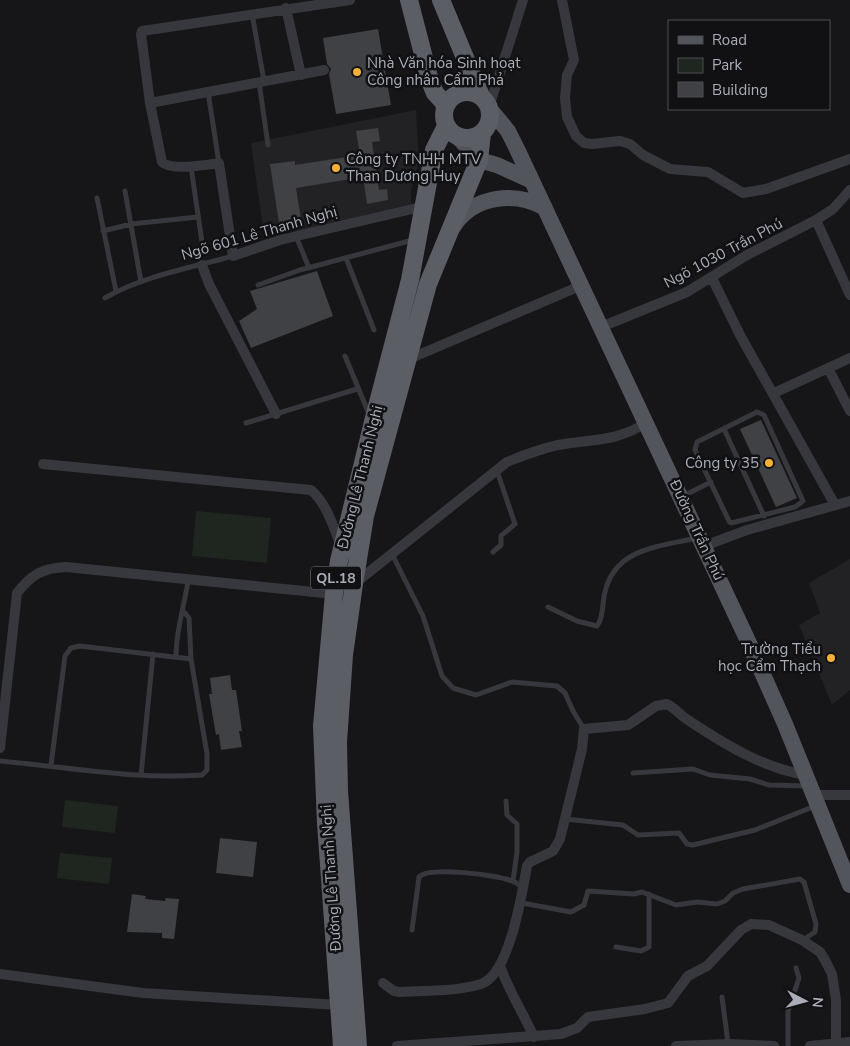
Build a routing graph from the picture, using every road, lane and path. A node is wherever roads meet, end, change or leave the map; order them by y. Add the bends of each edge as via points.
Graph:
1 (350, 0) edge
2 (409, 0) edge
3 (441, 0) edge
4 (523, 0) edge
5 (562, 0) edge
6 (286, 8) junction
7 (252, 14) junction
8 (324, 70) dead end
9 (301, 75) junction
10 (262, 82) junction
11 (208, 92) junction
12 (150, 103) junction
13 (446, 104) junction
14 (487, 104) junction
15 (451, 131) junction
16 (482, 133) junction
17 (268, 145) dead end
18 (850, 159) edge
19 (479, 160) junction
20 (219, 163) junction
21 (191, 166) junction
22 (532, 181) junction
23 (850, 190) edge
24 (125, 191) dead end
25 (97, 198) dead end
26 (425, 206) junction
27 (545, 208) junction
28 (198, 217) junction
29 (816, 220) junction
30 (131, 224) junction
31 (102, 231) junction
32 (296, 236) junction
33 (418, 238) junction
34 (445, 239) junction
35 (203, 249) dead end
36 (233, 256) junction
37 (346, 258) junction
38 (202, 265) junction
39 (309, 268) junction
40 (712, 278) junction
41 (141, 282) junction
42 (258, 285) dead end
43 (580, 286) junction
44 (116, 291) junction
45 (850, 295) edge
46 (104, 298) dead end
47 (602, 327) junction
48 (374, 330) dead end
49 (345, 356) dead end
50 (850, 358) edge
51 (408, 359) junction
52 (828, 368) junction
53 (357, 388) junction
54 (774, 393) junction
55 (850, 411) edge
56 (276, 414) junction
57 (373, 422) junction
58 (647, 422) junction
59 (246, 423) dead end
60 (724, 429) junction
61 (44, 464) dead end
62 (497, 470) junction
63 (710, 482) junction
64 (681, 497) junction
65 (850, 501) edge
66 (836, 505) junction
67 (764, 516) junction
68 (701, 541) junction
69 (342, 550) junction
70 (493, 552) dead end
71 (392, 554) junction
72 (188, 580) junction
73 (354, 584) junction
74 (334, 594) junction
75 (548, 607) dead end
76 (184, 612) junction
77 (153, 654) junction
78 (176, 657) junction
79 (191, 659) junction
80 (584, 729) junction
81 (0, 748) edge
82 (0, 761) edge
83 (51, 765) junction
84 (634, 773) dead end
85 (141, 775) junction
86 (811, 790) junction
87 (850, 795) edge
88 (506, 800) dead end
89 (564, 819) junction
90 (513, 881) junction
91 (850, 885) edge
92 (523, 888) junction
93 (649, 894) junction
94 (522, 903) junction
95 (412, 930) dead end
96 (802, 940) junction
97 (616, 947) dead end
98 (500, 966) junction
99 (796, 968) dead end
100 (0, 974) edge
101 (383, 983) dead end
102 (722, 997) dead end
103 (347, 1004) junction
104 (534, 1037) junction
105 (850, 1042) edge
106 (350, 1044) edge
107 (836, 1044) junction
108 (721, 1045) edge
109 (397, 1046) edge
110 (676, 1046) edge
111 (774, 1046) edge
112 (788, 1046) edge
113 (810, 1046) edge

1 - 6 street
2 - 13 highway via 430,81 435,93
3 - 14 highway
4 - 14 street
5 - 18 street via 574,60 566,83 567,117 576,136 584,143 620,141 630,144 670,170 708,172 743,194
6 - 7 street
6 - 9 street
7 - 10 lane
7 - 12 street via 142,31
8 - 9 street
9 - 10 street
10 - 11 street
10 - 17 lane
11 - 12 street
11 - 20 lane
12 - 21 street via 162,162
13 - 14 highway via 462,92 475,93
13 - 15 highway via 444,119
14 - 16 highway via 489,122
14 - 22 main road, Đường Trần Phú via 508,131
15 - 16 highway via 469,138
15 - 19 main road
15 - 26 highway, Đường Lê Thanh Nghị / QL.18 via 434,150
16 - 19 highway, Đường Lê Thanh Nghị / QL.18
19 - 22 main road
19 - 34 highway, Đường Lê Thanh Nghị / QL.18
20 - 21 street
20 - 36 street
21 - 28 lane
22 - 27 main road, Đường Trần Phú
23 - 29 street, Ngõ 1030 Trần Phú via 833,209
24 - 30 lane
25 - 31 lane
26 - 32 street, Ngõ 601 Lê Thanh Nghị
26 - 33 highway, Đường Lê Thanh Nghị / QL.18
27 - 34 main road via 520,197 496,198 465,213
27 - 43 main road, Đường Trần Phú
28 - 30 lane
28 - 35 lane
29 - 40 street, Ngõ 1030 Trần Phú via 747,255
29 - 45 street
30 - 31 lane
30 - 41 lane
31 - 44 lane
32 - 36 street, Ngõ 601 Lê Thanh Nghị
32 - 39 lane
33 - 37 lane
33 - 57 highway, Đường Lê Thanh Nghị / QL.18
34 - 51 highway, Đường Lê Thanh Nghị / QL.18 via 428,284
36 - 38 lane, Ngõ 601 Lê Thanh Nghị
37 - 39 lane
37 - 48 lane
38 - 41 lane, Ngõ 601 Lê Thanh Nghị
38 - 56 street
39 - 42 lane
40 - 47 street, Ngõ 1030 Trần Phú via 687,292
40 - 54 street
41 - 44 lane, Ngõ 601 Lê Thanh Nghị
43 - 47 main road, Đường Trần Phú
43 - 51 street
44 - 46 lane, Ngõ 601 Lê Thanh Nghị
47 - 58 main road, Đường Trần Phú
49 - 53 lane
50 - 52 street
51 - 73 highway, Đường Lê Thanh Nghị / QL.18 via 365,516
52 - 54 street
52 - 55 street
53 - 56 lane
53 - 57 lane
54 - 66 street
56 - 59 lane
57 - 69 highway, Đường Lê Thanh Nghị / QL.18
58 - 62 street via 604,441 535,450
58 - 64 main road, Đường Trần Phú
60 - 63 lane via 695,445
60 - 67 lane
60 - 67 lane via 761,413 803,497 796,507
61 - 69 street via 311,490 319,497 329,516
62 - 70 lane via 515,524 501,536 502,545
62 - 71 street
63 - 64 lane
63 - 67 lane via 729,521 735,523
64 - 68 main road, Đường Trần Phú
65 - 66 street
66 - 68 street
68 - 75 lane via 642,552 620,563 611,573 597,626 577,621
68 - 86 main road, Đường Trần Phú via 756,658
69 - 74 highway, Đường Lê Thanh Nghị / QL.18
71 - 73 street
71 - 80 lane via 423,616 442,676 453,688 476,695 512,682 557,686 565,692
72 - 74 street
72 - 76 lane
72 - 81 street via 66,567 40,570 28,579 17,593
73 - 103 highway, Đường Lê Thanh Nghị / QL.18 via 344,655 338,752
74 - 103 highway, Đường Lê Thanh Nghị / QL.18 via 322,726 326,823
76 - 78 lane via 179,619
76 - 79 lane via 189,618
77 - 78 lane
77 - 83 lane via 80,646 71,648 65,656
77 - 85 lane
78 - 79 lane
79 - 85 lane via 207,770 202,775
80 - 86 street via 628,725 656,706 667,704 686,719 785,772
80 - 89 street
82 - 83 lane
83 - 85 lane
84 - 86 lane via 693,769 710,775
86 - 87 street
86 - 89 lane via 755,830 693,845 686,844 678,833 638,835 623,825
86 - 91 main road, Đường Trần Phú
88 - 90 lane via 507,815 517,824
89 - 92 street via 560,839 553,851 530,862
90 - 92 lane
90 - 95 lane via 450,872 422,874 416,892
92 - 94 street
93 - 94 lane via 588,891 584,905 571,912
93 - 96 lane via 676,905 717,904 743,888 802,879 816,924 815,932
93 - 97 lane via 649,947 641,951
94 - 98 street
96 - 104 street via 769,925 751,924 741,930 707,966 688,976 668,1003 588,1017 577,1028 561,1034
96 - 107 street via 820,952 832,974 836,1000
98 - 101 street via 483,983 465,987 400,992
98 - 104 street
99 - 112 lane via 799,978 788,1011
100 - 103 street via 143,993
102 - 108 lane
103 - 106 highway, Đường Lê Thanh Nghị / QL.18
104 - 109 street
105 - 107 street
107 - 113 street
108 - 110 street
108 - 111 street

